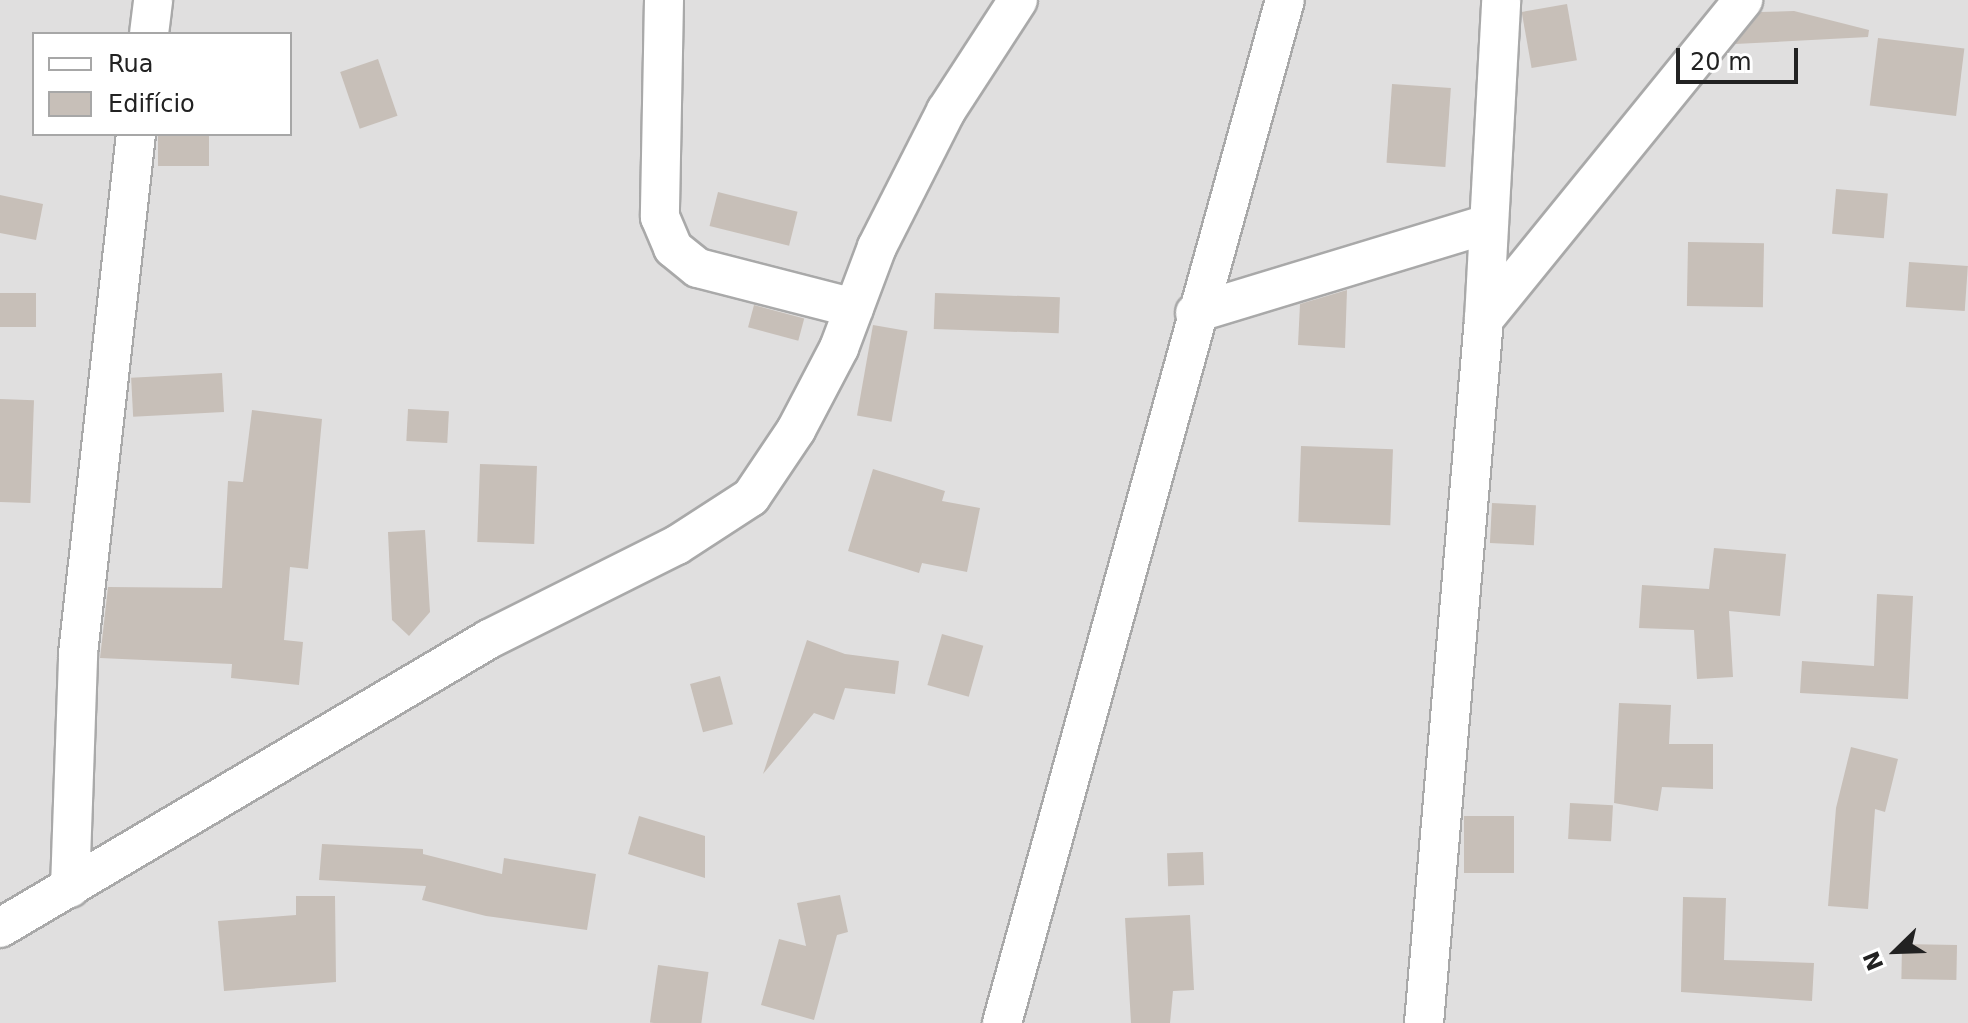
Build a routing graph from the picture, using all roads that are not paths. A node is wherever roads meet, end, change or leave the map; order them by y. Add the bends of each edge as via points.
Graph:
1 (153, 0) edge
2 (664, 0) edge
3 (1018, 0) edge
4 (1285, 0) edge
5 (1501, 0) edge
6 (1743, 0) edge
7 (149, 32) edge
8 (136, 136) edge
9 (1488, 224) junction
10 (854, 308) junction
11 (1195, 313) junction
12 (1484, 319) junction
13 (70, 888) junction
14 (0, 928) edge
15 (1002, 1023) edge
16 (1424, 1023) edge

1 - 7 street
2 - 10 street via 660,217 673,248 698,268
3 - 10 street via 946,111 877,247
4 - 11 street
5 - 9 street
6 - 12 street
8 - 13 street via 78,654
9 - 11 street
9 - 12 street
10 - 13 street via 796,430 751,497 677,545 489,639
11 - 15 street
12 - 16 street
13 - 14 street

